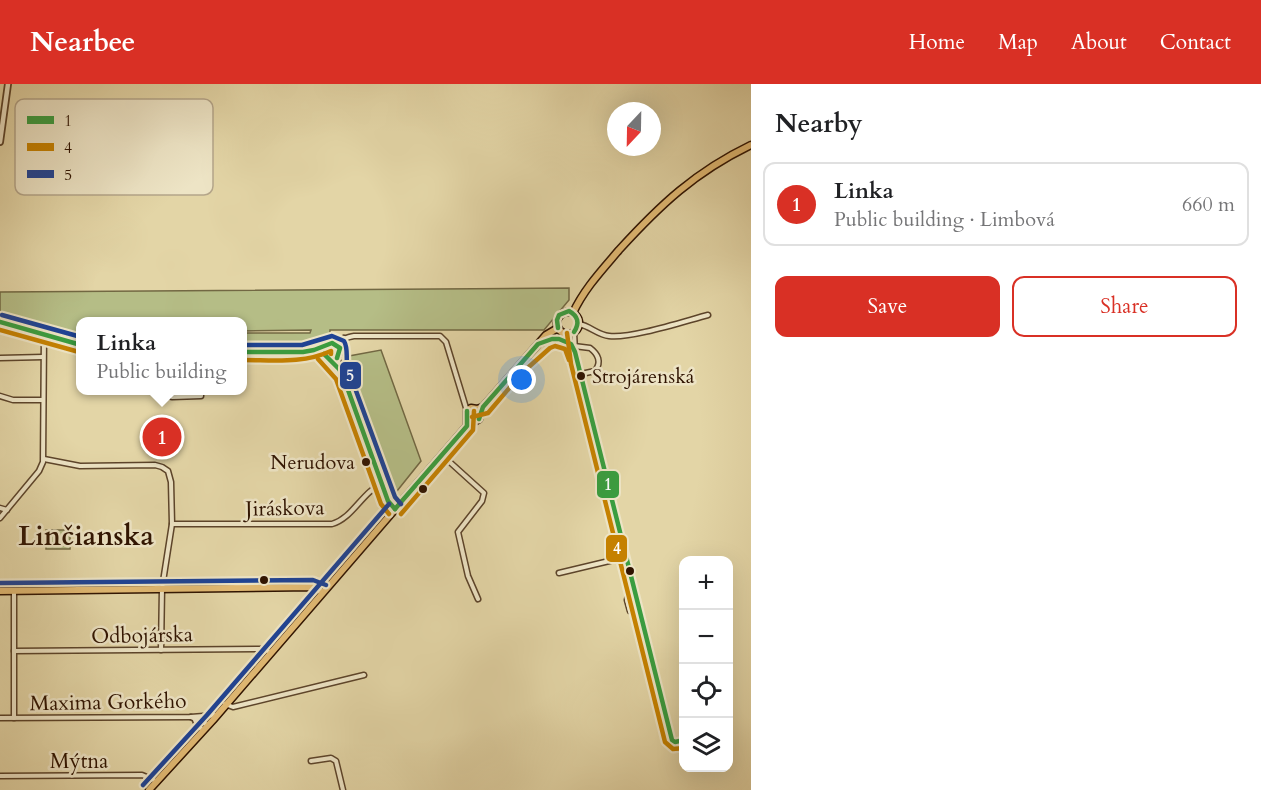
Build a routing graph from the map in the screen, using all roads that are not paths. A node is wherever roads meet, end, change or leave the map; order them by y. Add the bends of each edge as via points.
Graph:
1 (8, 84) edge
2 (0, 142) edge
3 (751, 145) edge
4 (573, 313) junction
5 (708, 315) dead end
6 (0, 322) edge
7 (579, 324) junction
8 (558, 328) junction
9 (571, 333) junction
10 (44, 335) junction
11 (76, 344) edge
12 (538, 344) junction
13 (337, 345) junction
14 (574, 347) junction
15 (324, 348) junction
16 (307, 351) junction
17 (247, 352) edge
18 (324, 354) junction
19 (43, 357) junction
20 (0, 358) edge
21 (337, 358) junction
22 (332, 360) junction
23 (341, 370) junction
24 (581, 374) junction
25 (172, 395) edge
26 (201, 395) edge
27 (0, 396) edge
28 (43, 400) junction
29 (474, 407) junction
30 (469, 422) junction
31 (442, 455) junction
32 (44, 459) junction
33 (382, 483) junction
34 (0, 508) edge
35 (395, 509) junction
36 (7, 510) junction
37 (0, 518) edge
38 (172, 524) junction
39 (626, 557) junction
40 (559, 573) dead end
41 (632, 578) junction
42 (162, 588) junction
43 (0, 591) edge
44 (14, 591) junction
45 (322, 592) junction
46 (478, 599) dead end
47 (639, 609) junction
48 (161, 650) junction
49 (14, 651) junction
50 (270, 652) junction
51 (655, 674) dead end
52 (364, 675) dead end
53 (225, 704) junction
54 (216, 715) junction
55 (204, 716) junction
56 (0, 718) edge
57 (14, 718) junction
58 (193, 718) junction
59 (207, 726) junction
60 (311, 761) dead end
61 (0, 776) edge
62 (157, 781) junction
63 (149, 790) edge
64 (343, 790) edge

1 - 2 street
3 - 4 main road via 710,167 658,208 595,277
4 - 7 main road
4 - 8 main road via 559,315
5 - 7 street via 620,336 601,334
6 - 10 street
7 - 9 main road
8 - 9 main road
8 - 12 main road
9 - 14 street
10 - 11 street
10 - 19 street
12 - 14 street via 554,338
12 - 29 main road
13 - 15 street via 330,343
13 - 21 street
13 - 29 street via 345,337 440,336
14 - 24 street
14 - 24 street via 590,348 598,358 595,370
15 - 16 street
15 - 18 street
16 - 17 street
16 - 18 street
18 - 22 street
19 - 20 street
19 - 28 street
21 - 22 street
21 - 23 street
22 - 23 street
23 - 33 street
24 - 39 street
25 - 26 street
27 - 28 street
28 - 32 street
29 - 30 main road
29 - 30 main road via 479,419
30 - 31 main road
31 - 35 main road
31 - 46 street via 484,493 458,532 468,576
32 - 36 street
32 - 38 street via 80,466 162,467 171,478
33 - 35 street
33 - 38 street, Jiráskova via 332,524
34 - 36 street
35 - 45 main road
36 - 37 street
38 - 42 street
39 - 40 street
39 - 41 street
41 - 47 street
41 - 47 street via 627,598 630,611
42 - 44 main road
42 - 45 main road via 313,587
42 - 48 street
43 - 44 main road
44 - 49 street
45 - 50 main road
47 - 51 street
48 - 49 street, Odbojárska
48 - 50 street, Odbojárska
49 - 57 street
50 - 53 main road
52 - 53 street via 232,707
53 - 54 main road
54 - 55 street, Maxima Gorkého
54 - 59 main road
55 - 58 street, Maxima Gorkého
55 - 59 street via 208,718
56 - 57 street, Maxima Gorkého
57 - 58 street, Maxima Gorkého
58 - 59 street via 198,727
59 - 62 main road
60 - 64 street via 336,761
61 - 62 street, Mýtna via 142,775
62 - 63 main road

